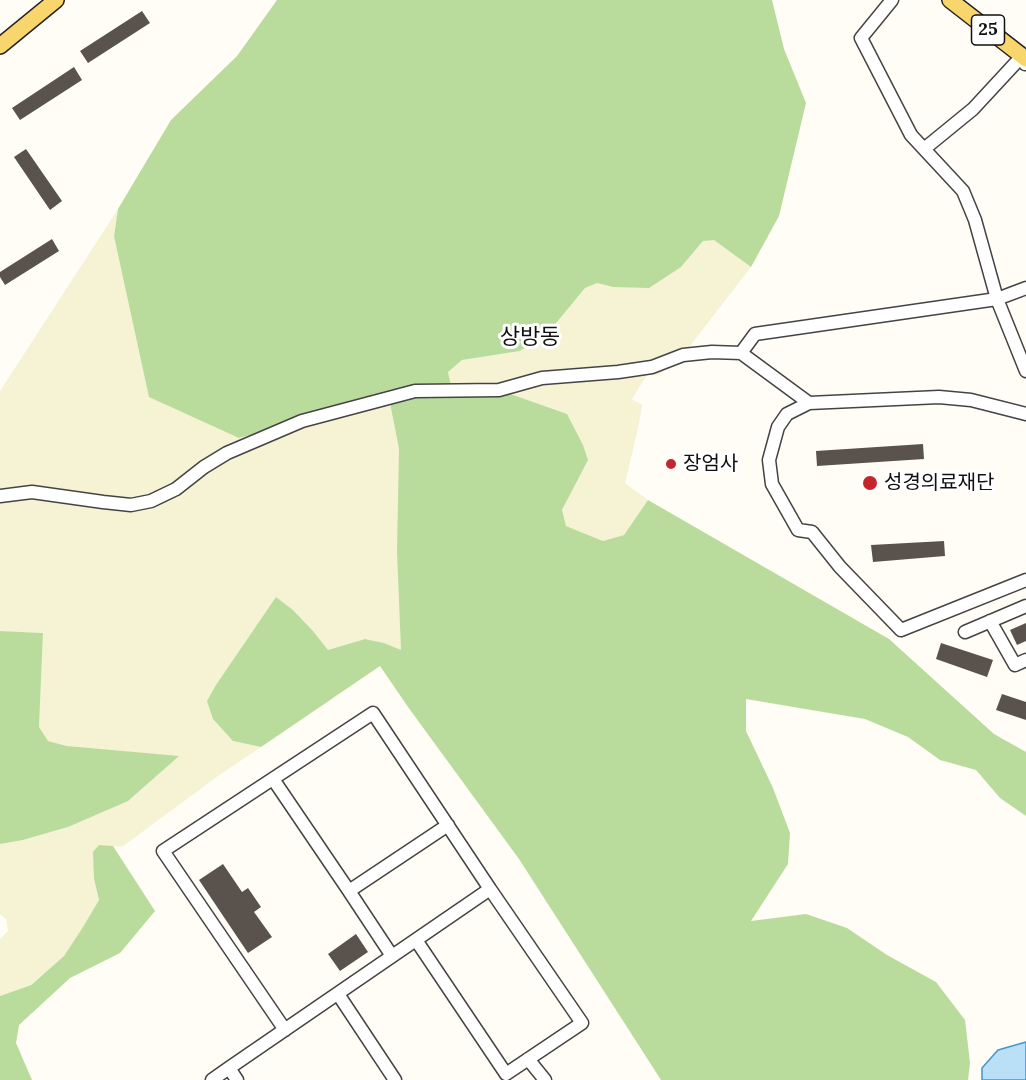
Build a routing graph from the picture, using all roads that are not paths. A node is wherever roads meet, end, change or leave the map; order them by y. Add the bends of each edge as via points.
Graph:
1 (56, 0) edge
2 (892, 0) edge
3 (950, 0) edge
4 (0, 46) edge
5 (1025, 60) edge
6 (924, 149) junction
7 (1026, 288) edge
8 (997, 299) junction
9 (741, 353) junction
10 (1026, 371) edge
11 (809, 403) junction
12 (1026, 414) edge
13 (0, 496) edge
14 (1026, 580) edge
15 (1026, 606) edge
16 (990, 621) junction
17 (964, 632) dead end
18 (1026, 660) edge
19 (273, 779) junction
20 (447, 825) junction
21 (490, 889) junction
22 (349, 891) junction
23 (416, 940) junction
24 (392, 956) junction
25 (338, 993) junction
26 (285, 1029) junction
27 (528, 1059) junction
28 (229, 1068) junction
29 (502, 1077) edge
30 (212, 1080) edge
31 (237, 1080) edge
32 (395, 1080) edge
33 (545, 1080) edge

1 - 4 main road
2 - 6 street via 861,38 911,135
3 - 5 main road, 25
5 - 6 street
6 - 8 street via 963,191
7 - 8 street
8 - 9 street via 755,334
8 - 10 street
9 - 11 street
9 - 13 street via 683,355 652,367 542,378 499,390 414,391 302,422 227,453 176,489 151,501 130,505 32,492
11 - 12 street via 939,397 970,400
11 - 14 street via 787,414 778,427 769,460 772,484 798,530 812,532 840,567 902,630
15 - 16 street
16 - 17 street
16 - 18 street via 1015,664
19 - 20 street via 373,713
19 - 22 street
19 - 26 street via 163,851
20 - 21 street
20 - 22 street
21 - 23 street
21 - 27 street via 582,1023
22 - 24 street
23 - 24 street
23 - 29 street
24 - 25 street
25 - 26 street
25 - 32 street
26 - 28 street
27 - 29 street
27 - 33 street
28 - 30 street
28 - 31 street

